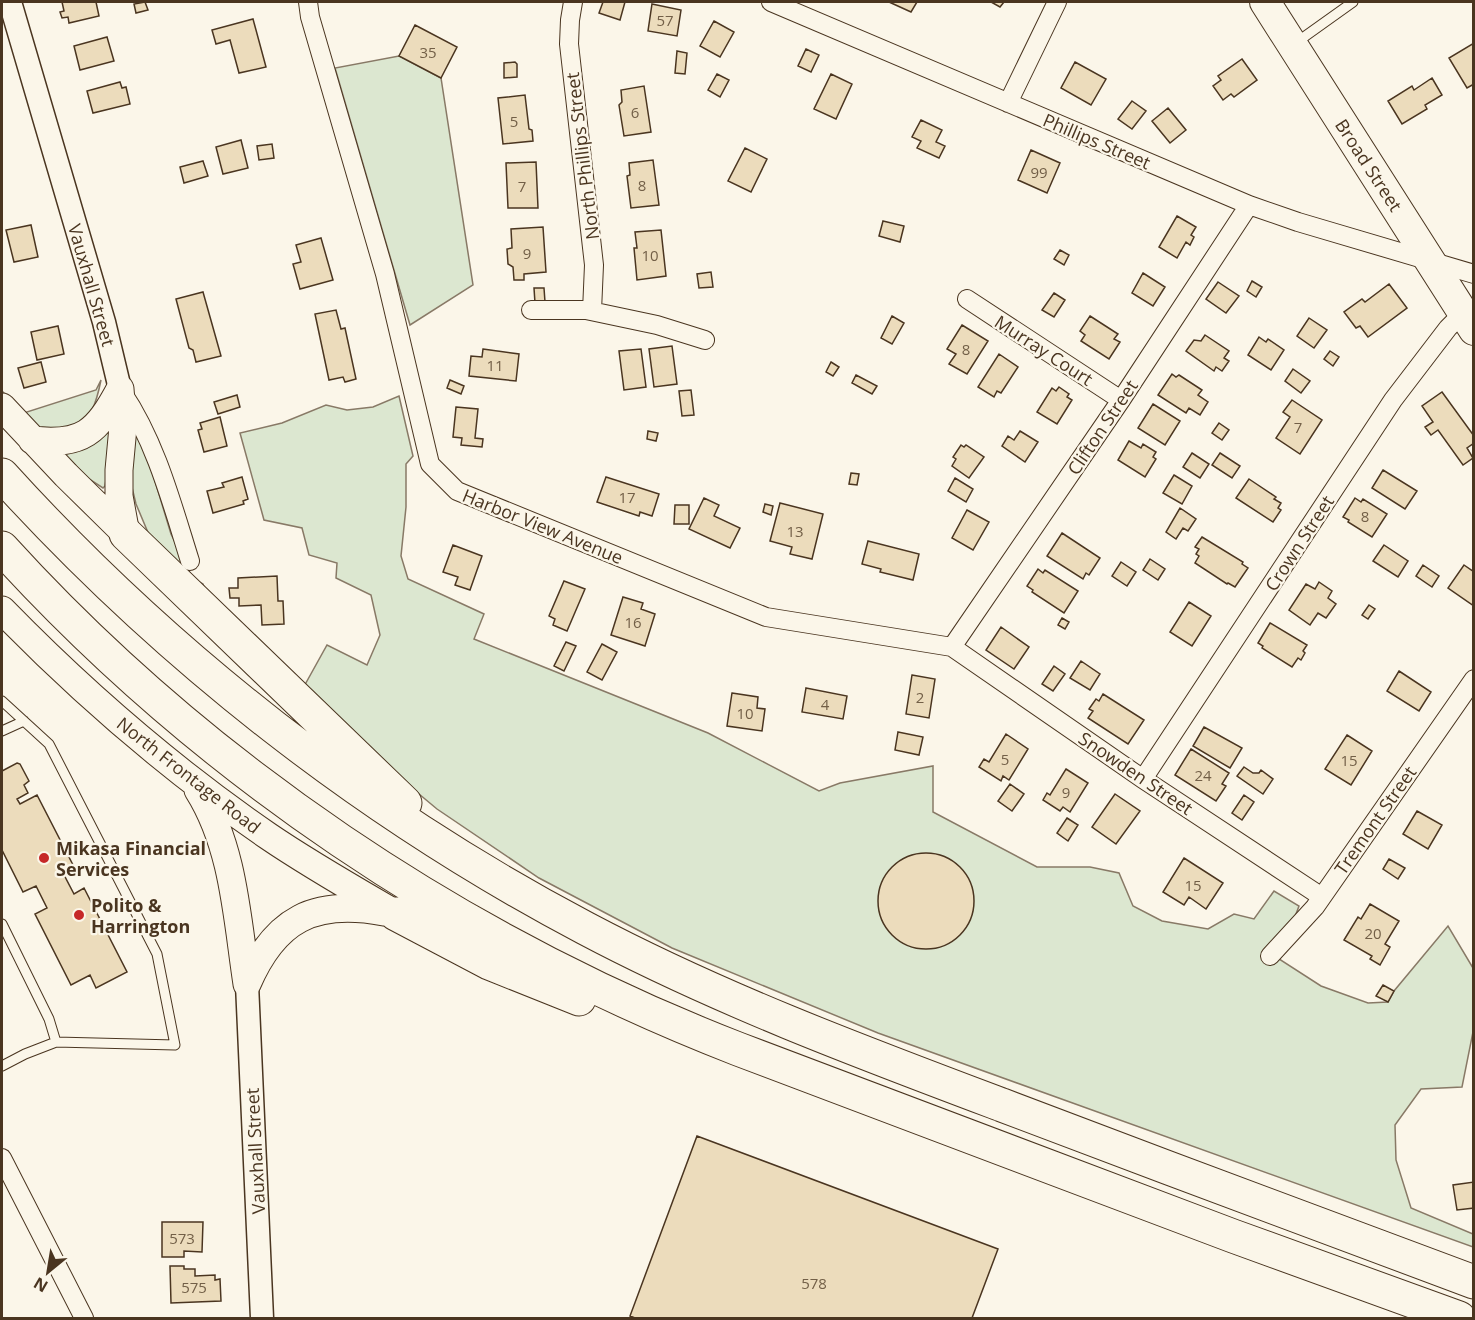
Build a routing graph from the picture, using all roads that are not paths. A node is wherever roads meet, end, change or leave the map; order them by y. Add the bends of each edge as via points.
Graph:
1 (10, 2) edge
2 (308, 2) edge
3 (573, 2) edge
4 (772, 2) edge
5 (1057, 2) edge
6 (1264, 2) edge
7 (1353, 2) edge
8 (1292, 45) junction
9 (1008, 104) junction
10 (1249, 205) junction
11 (1430, 260) junction
12 (1473, 274) edge
13 (967, 299) dead end
14 (531, 310) dead end
15 (592, 311) junction
16 (1468, 321) edge
17 (705, 340) dead end
18 (120, 389) junction
19 (1121, 400) junction
20 (2, 407) edge
21 (32, 440) junction
22 (2, 475) edge
23 (126, 534) junction
24 (2, 548) edge
25 (190, 561) dead end
26 (2, 610) edge
27 (952, 647) junction
28 (1473, 680) edge
29 (2, 701) edge
30 (24, 721) junction
31 (2, 730) edge
32 (1143, 779) junction
33 (191, 780) junction
34 (460, 856) junction
35 (1322, 897) junction
36 (396, 914) junction
37 (2, 924) edge
38 (1270, 956) dead end
39 (247, 984) junction
40 (668, 1021) junction
41 (56, 1042) junction
42 (2, 1066) edge
43 (2, 1158) edge
44 (1473, 1282) edge
45 (84, 1318) edge
46 (262, 1318) edge
47 (1459, 1318) edge

1 - 18 street, Vauxhall Street
2 - 27 street, Harbor View Avenue via 385,274 430,464 457,491 766,617
3 - 15 street, North Phillips Street via 569,44 594,265
4 - 9 street, Phillips Street
5 - 9 street
6 - 8 main road, Broad Street
7 - 8 lane
8 - 11 main road, Broad Street
9 - 10 street, Phillips Street
10 - 11 street, Phillips Street
10 - 19 street, Clifton Street
11 - 12 street, Phillips Street
11 - 16 main road, Broad Street
13 - 19 street, Murray Court
14 - 15 street
15 - 17 street
16 - 32 street, Crown Street via 1448,328 1393,400
18 - 21 main road via 103,418 88,432 59,442
18 - 23 main road via 123,427 119,496
18 - 25 street, Vauxhall Street via 139,416
19 - 27 street, Clifton Street
20 - 21 main road
21 - 23 main road
22 - 34 highway via 106,583 223,687 345,781
23 - 34 highway
24 - 40 highway via 73,623 159,702 316,823 396,877 491,932
26 - 33 main road, North Frontage Road via 98,702
27 - 32 street, Snowden Street
28 - 35 street, Tremont Street
29 - 30 lane
30 - 31 lane
30 - 41 lane via 49,744 157,954 175,1045
32 - 35 street, Snowden Street
33 - 36 main road, North Frontage Road via 276,842
33 - 39 main road via 208,805 220,835
34 - 44 highway via 589,930 745,1004 961,1090
35 - 38 street, Tremont Street
36 - 39 main road via 358,908 309,913 272,941
36 - 40 highway via 470,954 547,987 612,1009
37 - 41 lane via 49,1019
39 - 46 street, Vauxhall Street
40 - 47 highway
41 - 42 lane
43 - 45 street

